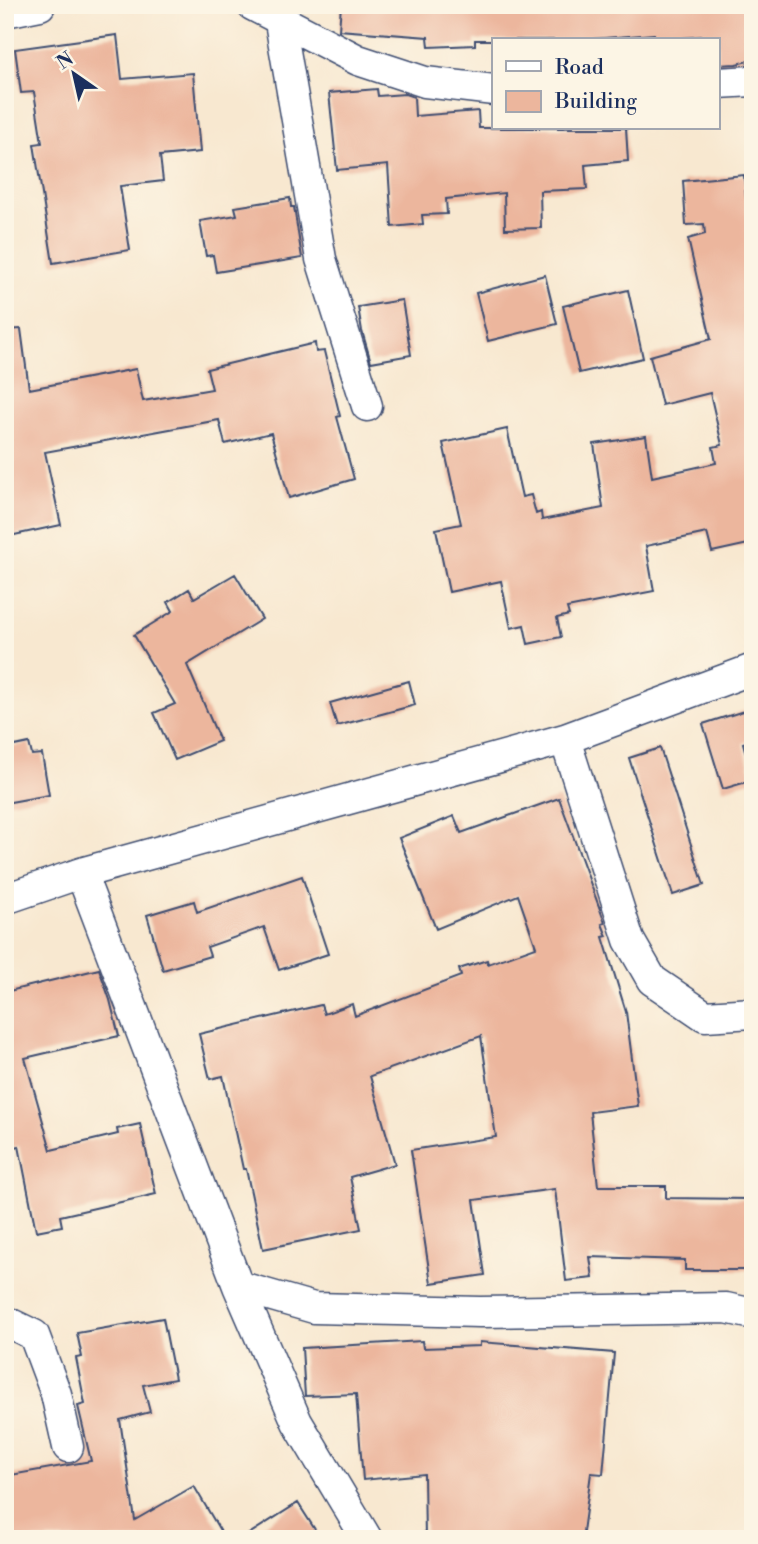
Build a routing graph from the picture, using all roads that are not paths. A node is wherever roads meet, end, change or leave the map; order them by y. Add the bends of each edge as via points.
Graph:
1 (40, 5) edge
2 (252, 5) edge
3 (5, 12) edge
4 (280, 22) junction
5 (753, 81) edge
6 (720, 83) edge
7 (492, 90) edge
8 (367, 406) dead end
9 (753, 669) edge
10 (565, 738) junction
11 (81, 873) junction
12 (5, 899) edge
13 (753, 1013) edge
14 (238, 1286) junction
15 (753, 1314) edge
16 (5, 1321) edge
17 (68, 1447) dead end
18 (367, 1539) edge

1 - 3 street
2 - 4 street
4 - 7 street via 358,60 425,82
4 - 8 street via 321,259
5 - 6 street
9 - 10 street
10 - 11 street
10 - 13 street via 629,940 653,980 705,1016
11 - 12 street
11 - 14 street
14 - 15 street via 314,1308 480,1312 726,1308
14 - 18 street via 297,1422
16 - 17 street via 34,1335 56,1394

